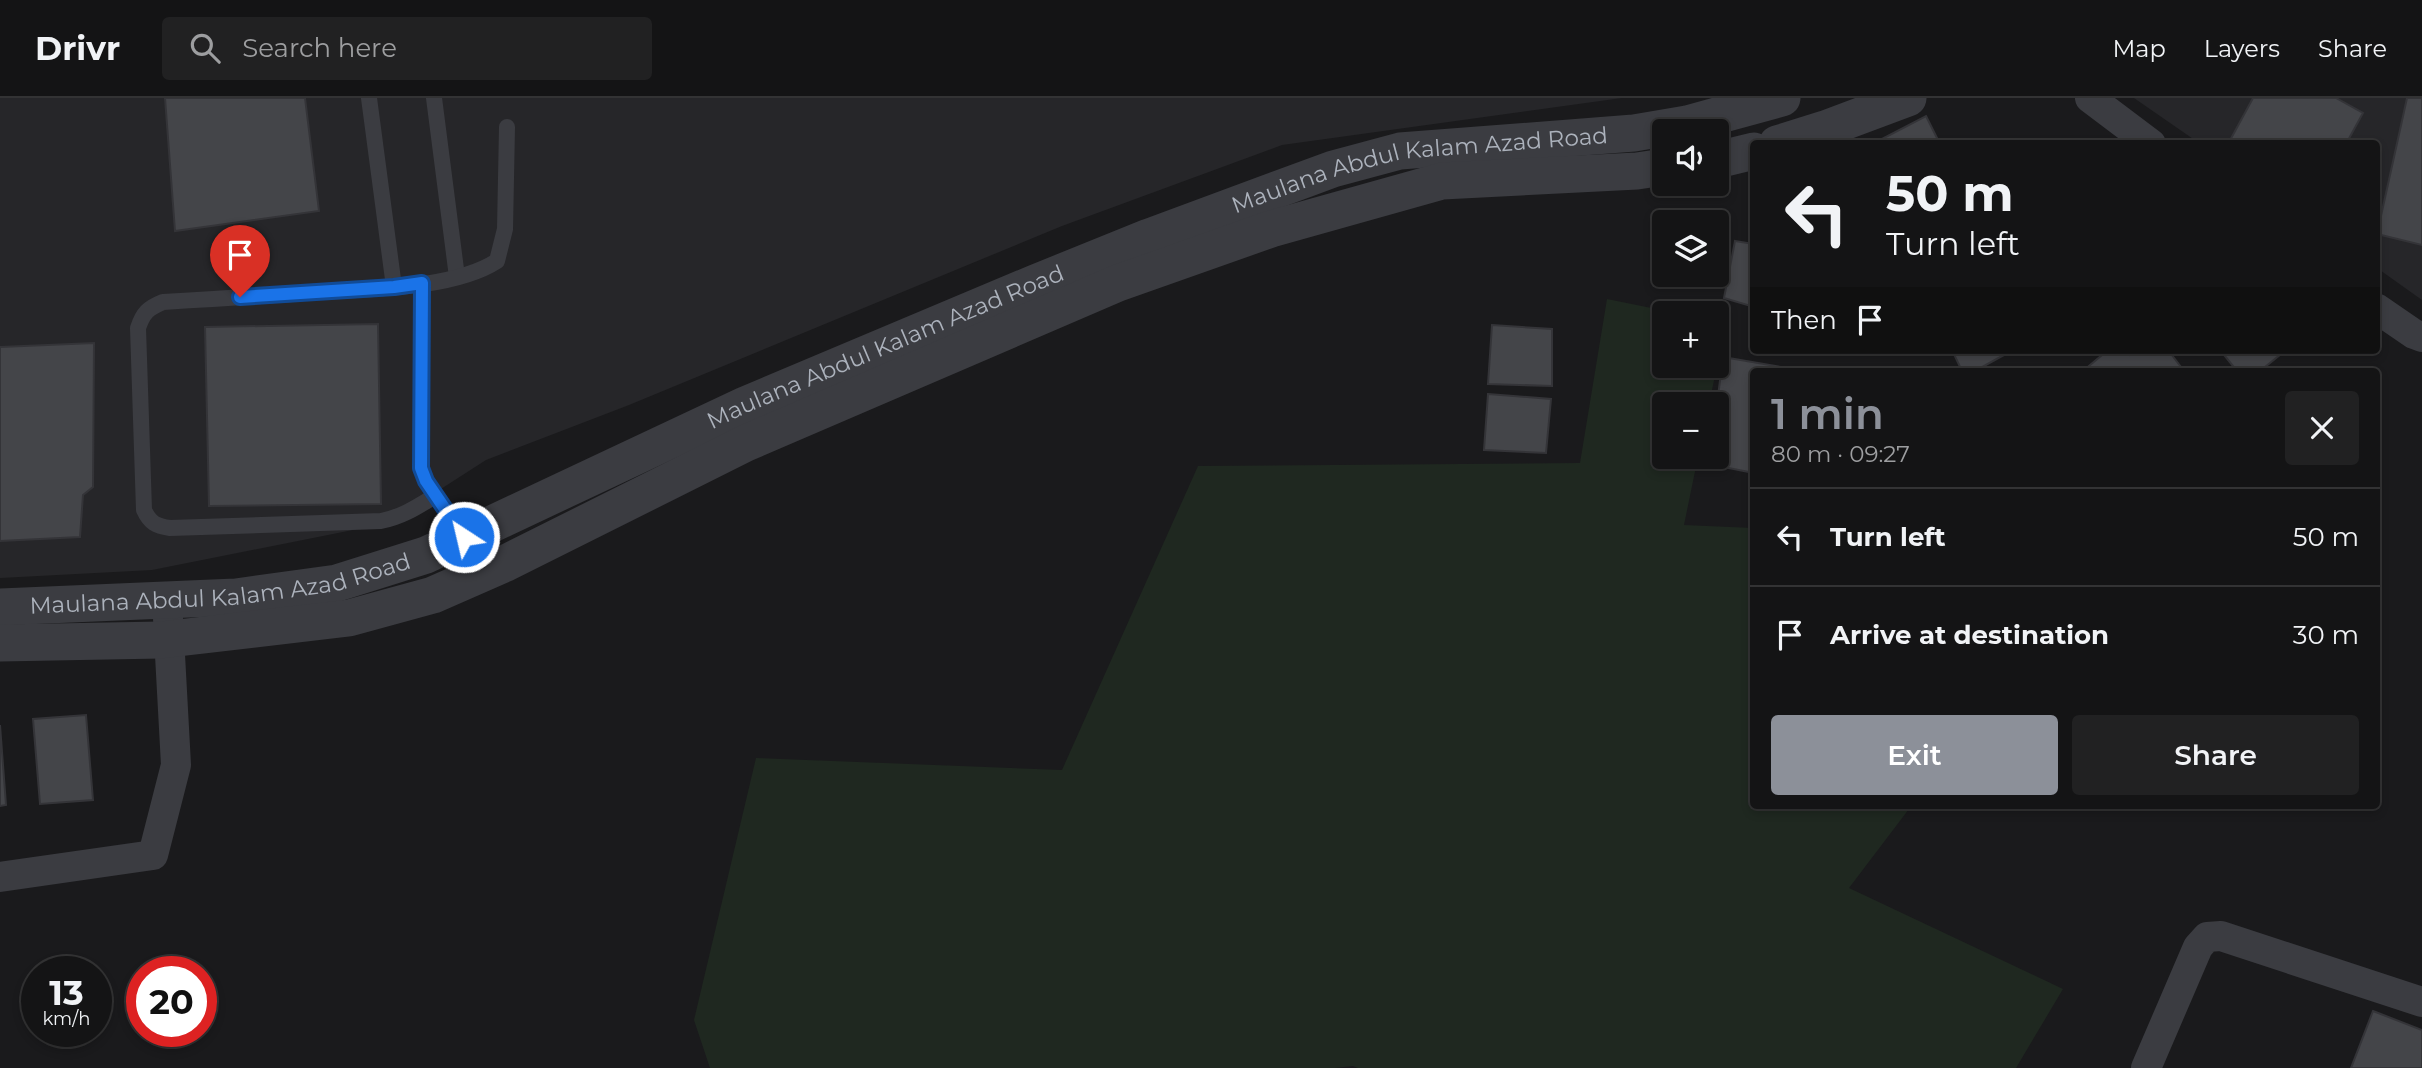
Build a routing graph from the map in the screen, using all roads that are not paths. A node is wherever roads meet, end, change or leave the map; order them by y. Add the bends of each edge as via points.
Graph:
1 (369, 98) edge
2 (433, 98) edge
3 (1782, 98) edge
4 (1908, 98) edge
5 (2090, 98) edge
6 (507, 127) dead end
7 (1790, 140) edge
8 (2146, 140) edge
9 (1750, 152) edge
10 (1729, 157) edge
11 (1652, 169) edge
12 (1265, 213) junction
13 (457, 277) junction
14 (422, 283) junction
15 (394, 287) junction
16 (2380, 311) edge
17 (2422, 337) edge
18 (684, 433) junction
19 (698, 466) junction
20 (435, 496) junction
21 (464, 537) junction
22 (167, 600) junction
23 (0, 607) edge
24 (168, 639) junction
25 (0, 643) edge
26 (0, 877) edge
27 (2422, 1002) edge
28 (2146, 1068) edge

1 - 15 lane
2 - 13 lane
3 - 12 street, Maulana Abdul Kalam Azad Road via 1634,133 1400,151 1333,169
4 - 7 street
5 - 8 street
6 - 13 lane via 505,229 497,261
9 - 10 street
11 - 12 street via 1442,181
12 - 18 street, Maulana Abdul Kalam Azad Road via 1035,283
12 - 19 street via 1118,283
13 - 14 lane
14 - 15 lane
14 - 20 lane via 420,455
15 - 20 lane via 163,302 149,307 138,328 144,510 148,520 170,528 381,521 410,512
16 - 17 street
18 - 19 street
18 - 21 street, Maulana Abdul Kalam Azad Road
19 - 24 street via 433,596 349,618
20 - 21 lane
21 - 22 street, Maulana Abdul Kalam Azad Road via 426,555 337,583 236,597
22 - 23 street, Maulana Abdul Kalam Azad Road
22 - 24 street
24 - 25 street
24 - 26 street via 176,765 153,855
27 - 28 street via 2221,936 2207,937 2198,947

